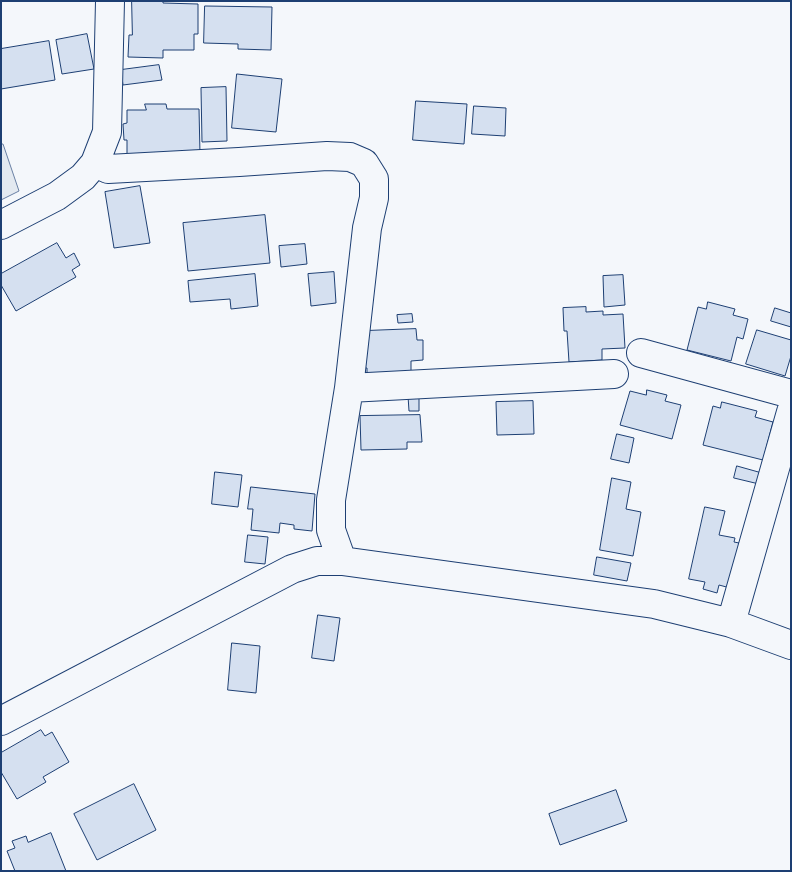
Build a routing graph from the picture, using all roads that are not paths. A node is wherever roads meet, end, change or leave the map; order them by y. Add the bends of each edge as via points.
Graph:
1 (110, 1) edge
2 (96, 163) junction
3 (1, 225) edge
4 (641, 354) dead end
5 (614, 374) dead end
6 (349, 388) junction
7 (791, 394) edge
8 (791, 412) edge
9 (342, 561) junction
10 (731, 623) junction
11 (791, 645) edge
12 (1, 721) edge

1 - 2 street via 107,132
2 - 3 street via 57,196
2 - 6 street via 108,169 327,156 350,157 364,163 374,179 374,198 367,228
4 - 7 street
5 - 6 street
6 - 9 street via 331,500 331,530
8 - 10 street
9 - 10 street via 654,604
9 - 12 street via 317,561 292,569
10 - 11 street

